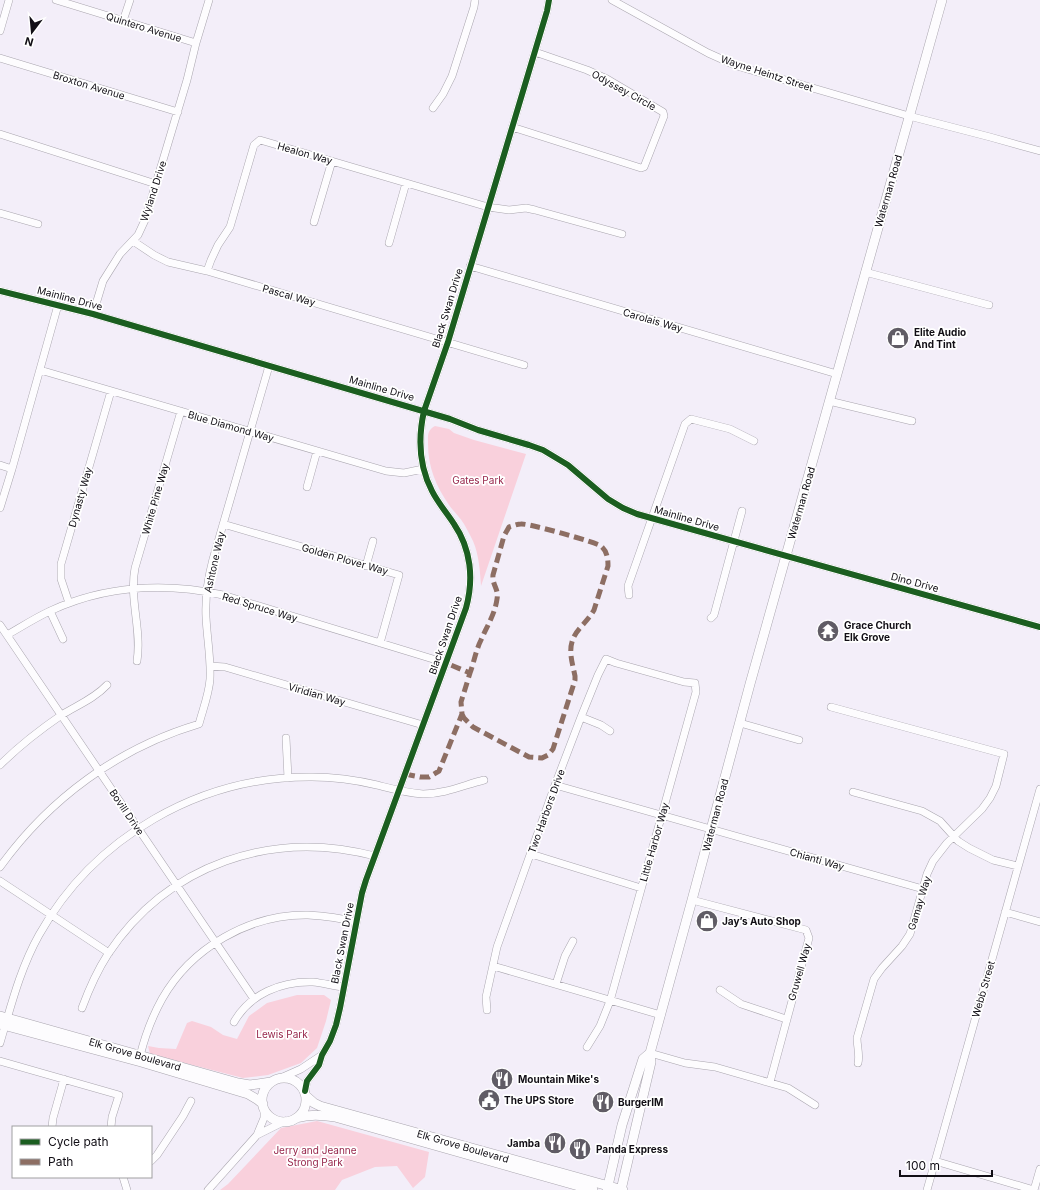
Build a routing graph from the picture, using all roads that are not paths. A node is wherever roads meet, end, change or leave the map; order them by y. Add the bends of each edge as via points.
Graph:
1 (9, 0) edge
2 (56, 0) edge
3 (130, 0) edge
4 (209, 0) edge
5 (476, 0) edge
6 (549, 0) edge
7 (612, 0) edge
8 (942, 0) edge
9 (123, 21) junction
10 (0, 31) edge
11 (196, 43) junction
12 (534, 52) junction
13 (0, 58) edge
14 (433, 108) dead end
15 (178, 112) junction
16 (909, 116) junction
17 (512, 127) junction
18 (0, 134) edge
19 (1040, 151) edge
20 (332, 161) junction
21 (406, 183) junction
22 (156, 184) junction
23 (488, 207) junction
24 (0, 213) edge
25 (314, 222) dead end
26 (38, 224) dead end
27 (622, 234) dead end
28 (132, 241) junction
29 (389, 243) dead end
30 (470, 266) junction
31 (207, 271) junction
32 (866, 272) junction
33 (0, 291) edge
34 (58, 305) junction
35 (988, 305) dead end
36 (93, 314) junction
37 (448, 342) junction
38 (524, 365) dead end
39 (269, 366) junction
40 (40, 370) junction
41 (837, 374) junction
42 (111, 391) junction
43 (829, 400) junction
44 (180, 411) junction
45 (424, 411) junction
46 (912, 421) dead end
47 (250, 432) junction
48 (754, 441) dead end
49 (317, 451) junction
50 (0, 465) edge
51 (12, 469) junction
52 (423, 469) junction
53 (307, 487) dead end
54 (0, 508) edge
55 (742, 511) dead end
56 (651, 519) junction
57 (223, 524) junction
58 (373, 541) dead end
59 (735, 542) junction
60 (786, 556) junction
61 (366, 566) junction
62 (133, 588) junction
63 (206, 591) junction
64 (629, 595) dead end
65 (69, 603) junction
66 (50, 611) junction
67 (711, 618) dead end
68 (0, 625) edge
69 (1040, 627) edge
70 (7, 635) junction
71 (63, 639) dead end
72 (380, 643) junction
73 (606, 659) joint
74 (137, 661) dead end
75 (446, 663) junction
76 (210, 666) junction
77 (108, 685) dead end
78 (831, 707) dead end
79 (61, 715) junction
80 (581, 717) junction
81 (740, 723) junction
82 (423, 725) junction
83 (610, 731) dead end
84 (286, 738) dead end
85 (799, 740) dead end
86 (0, 765) edge
87 (99, 771) junction
88 (288, 778) junction
89 (484, 780) dead end
90 (555, 785) junction
91 (1040, 789) edge
92 (399, 791) junction
93 (853, 792) dead end
94 (662, 815) junction
95 (138, 828) junction
96 (711, 830) junction
97 (954, 836) junction
98 (531, 854) junction
99 (375, 856) junction
100 (1018, 866) junction
101 (0, 867) edge
102 (0, 881) edge
103 (177, 885) junction
104 (641, 888) junction
105 (923, 889) junction
106 (692, 900) junction
107 (1005, 912) junction
108 (51, 915) junction
109 (356, 922) junction
110 (1040, 922) edge
111 (573, 941) dead end
112 (216, 942) junction
113 (109, 953) junction
114 (493, 966) junction
115 (556, 984) junction
116 (344, 987) junction
117 (720, 990) dead end
118 (254, 999) junction
119 (610, 1001) junction
120 (82, 1008) dead end
121 (487, 1010) dead end
122 (661, 1015) junction
123 (786, 1019) junction
124 (3, 1021) edge
125 (234, 1022) dead end
126 (0, 1043) edge
127 (587, 1047) dead end
128 (650, 1052) junction
129 (322, 1055) junction
130 (140, 1056) junction
131 (0, 1061) edge
132 (858, 1063) dead end
133 (283, 1077) junction
134 (64, 1079) junction
135 (271, 1082) junction
136 (770, 1082) junction
137 (305, 1094) junction
138 (191, 1101) dead end
139 (815, 1105) dead end
140 (264, 1106) junction
141 (296, 1118) junction
142 (285, 1121) junction
143 (52, 1126) edge
144 (111, 1126) edge
145 (257, 1135) junction
146 (152, 1160) edge
147 (935, 1161) junction
148 (1040, 1169) edge
149 (123, 1178) edge
150 (607, 1188) edge
151 (127, 1190) edge
152 (208, 1190) edge
153 (593, 1190) edge
154 (622, 1190) edge
155 (927, 1190) edge
156 (1034, 1190) edge

1 - 10 street
2 - 9 street, Quintero Avenue
3 - 9 street
4 - 11 street
5 - 14 street via 452,76
6 - 12 street, Black Swan Drive
7 - 16 street, Wayne Heintz Street via 708,53 737,66
8 - 16 main road, Waterman Road
9 - 11 street, Quintero Avenue
11 - 15 street, Wyland Drive
12 - 17 street, Black Swan Drive
12 - 17 street, Odyssey Circle via 607,79 663,112 664,116 644,167 641,168
13 - 15 street, Broxton Avenue
15 - 22 street, Wyland Drive
16 - 19 street, Wayne Heintz Street
16 - 32 main road, Waterman Road
17 - 23 street, Black Swan Drive
18 - 22 street
20 - 21 street, Healon Way
20 - 25 street
20 - 31 street, Healon Way via 260,140 254,145 230,227 218,245
21 - 23 street, Healon Way
21 - 29 street
22 - 28 street, Wyland Drive via 145,220
23 - 27 street, Healon Way via 509,210 526,208
23 - 30 street, Black Swan Drive
24 - 26 street
28 - 31 street, Pascal Way via 168,262
28 - 36 street, Wyland Drive via 120,254 103,281
30 - 37 street, Black Swan Drive
30 - 41 street, Carolais Way
31 - 37 street, Pascal Way
32 - 35 street
32 - 41 main road, Waterman Road
33 - 34 street, Mainline Drive
34 - 36 street, Mainline Drive
34 - 40 street
36 - 39 street, Mainline Drive
37 - 38 street, Pascal Way
37 - 45 street, Black Swan Drive
39 - 45 street, Mainline Drive
39 - 47 street, Ashtone Way
40 - 42 street, Blue Diamond Way
40 - 51 street
41 - 43 main road, Waterman Road
42 - 44 street, Blue Diamond Way
42 - 65 street, Dynasty Way via 61,564 61,580
43 - 46 street
43 - 60 main road, Waterman Road
44 - 47 street, Blue Diamond Way
44 - 62 street, White Pine Way via 135,568
45 - 52 street, Black Swan Drive via 420,444
45 - 56 street, Mainline Drive via 543,450 568,465 608,500
47 - 49 street, Blue Diamond Way
47 - 57 street, Ashtone Way
48 - 56 street via 730,429 691,418 685,424
49 - 52 street, Blue Diamond Way via 394,473
49 - 53 street
50 - 51 street
51 - 54 street
52 - 75 street, Black Swan Drive via 438,503 459,532 470,570 467,603
55 - 59 street
56 - 59 street, Mainline Drive
56 - 64 street via 628,586
57 - 61 street, Golden Plover Way
57 - 63 street, Ashtone Way
58 - 61 street
59 - 60 street, Mainline Drive
59 - 67 street via 714,616
60 - 69 street, Dino Drive
60 - 81 main road, Waterman Road
61 - 72 street, Golden Plover Way via 399,575
62 - 63 street, Red Spruce Way via 165,587
62 - 65 street, Red Spruce Way
62 - 74 street, White Pine Way via 139,648
63 - 72 street, Red Spruce Way
63 - 76 street, Ashtone Way
65 - 66 street, Red Spruce Way
66 - 70 street, Red Spruce Way
66 - 71 street
68 - 70 street, Bovill Drive
70 - 79 street, Bovill Drive
72 - 75 street, Red Spruce Way
73 - 80 street, Two Harbors Drive
73 - 94 street, Little Harbor Way via 695,683 696,692
75 - 82 street, Black Swan Drive
76 - 82 street, Viridian Way via 225,668
76 - 87 street, Ashtone Way via 208,693 199,724 146,744
77 - 79 street via 101,692
78 - 97 street, Gamay Way via 1004,754 996,786 990,798
79 - 86 street
79 - 87 street, Bovill Drive
80 - 83 street
80 - 90 street, Two Harbors Drive
81 - 85 street
81 - 96 main road, Waterman Road
82 - 92 street, Black Swan Drive
84 - 88 street
87 - 95 street, Bovill Drive
87 - 101 street via 41,818
88 - 92 street via 342,779
88 - 95 street via 259,781 219,790 181,804
89 - 92 street via 432,793
90 - 94 street, Chianti Way
90 - 98 street, Two Harbors Drive
91 - 100 street, Webb Street
92 - 99 street, Black Swan Drive
93 - 97 street via 922,811 940,822
94 - 96 street, Chianti Way
94 - 104 street, Little Harbor Way
95 - 103 street, Bovill Drive
95 - 108 street via 87,870
96 - 105 street, Chianti Way
96 - 106 main road, Waterman Road
97 - 100 street via 981,855
97 - 105 street, Gamay Way via 933,861
98 - 104 street
98 - 114 street, Two Harbors Drive via 497,947
99 - 103 street via 319,846 269,849 214,865
99 - 109 street, Black Swan Drive via 362,893
100 - 107 street, Webb Street
102 - 108 street
103 - 112 street, Bovill Drive
103 - 113 street via 144,911
104 - 119 street, Little Harbor Way
105 - 132 street, Gamay Way via 910,934 877,973 872,985 857,1038
106 - 122 main road, Waterman Road
106 - 123 street, Gruwell Way via 806,930 809,938
107 - 110 street
107 - 147 street, Webb Street
108 - 113 street
108 - 124 street via 22,970
109 - 112 street via 308,915 284,917 248,926
109 - 116 street, Black Swan Drive
111 - 115 street
112 - 118 street, Bovill Drive
112 - 130 street via 187,966 168,989 153,1016
113 - 120 street
114 - 115 street
114 - 121 street, Two Harbors Drive via 486,997
115 - 119 street
116 - 118 street via 298,983 263,992
116 - 129 street, Black Swan Drive via 336,1025
117 - 123 street via 742,1004
118 - 125 street via 242,1009
119 - 122 street
119 - 127 street, Little Harbor Way via 600,1026
122 - 128 main road, Waterman Road
123 - 136 street, Gruwell Way
124 - 126 street
124 - 130 main road, Elk Grove Boulevard
124 - 140 main road, Elk Grove Boulevard via 248,1094
128 - 136 street via 685,1063 715,1067
128 - 150 main road, Waterman Road via 643,1059 622,1125
128 - 154 main road, Waterman Road via 651,1062
129 - 133 street, Black Swan Drive
129 - 137 street, Black Swan Drive via 319,1065 307,1081
130 - 135 main road, Elk Grove Boulevard via 238,1083
131 - 134 street
133 - 135 main road
133 - 137 main road via 298,1083
134 - 143 street
134 - 144 street via 119,1095
135 - 140 main road via 263,1094
136 - 139 street via 788,1088
137 - 141 main road via 305,1106
137 - 150 main road, Elk Grove Boulevard via 321,1106
138 - 146 street
140 - 142 main road via 273,1118
140 - 145 street via 264,1118
141 - 142 main road
141 - 153 main road, Elk Grove Boulevard via 319,1115 335,1117
142 - 145 street
145 - 152 street
147 - 155 street, Webb Street
147 - 156 street
148 - 156 street
149 - 151 street
150 - 154 main road, Elk Grove Boulevard

